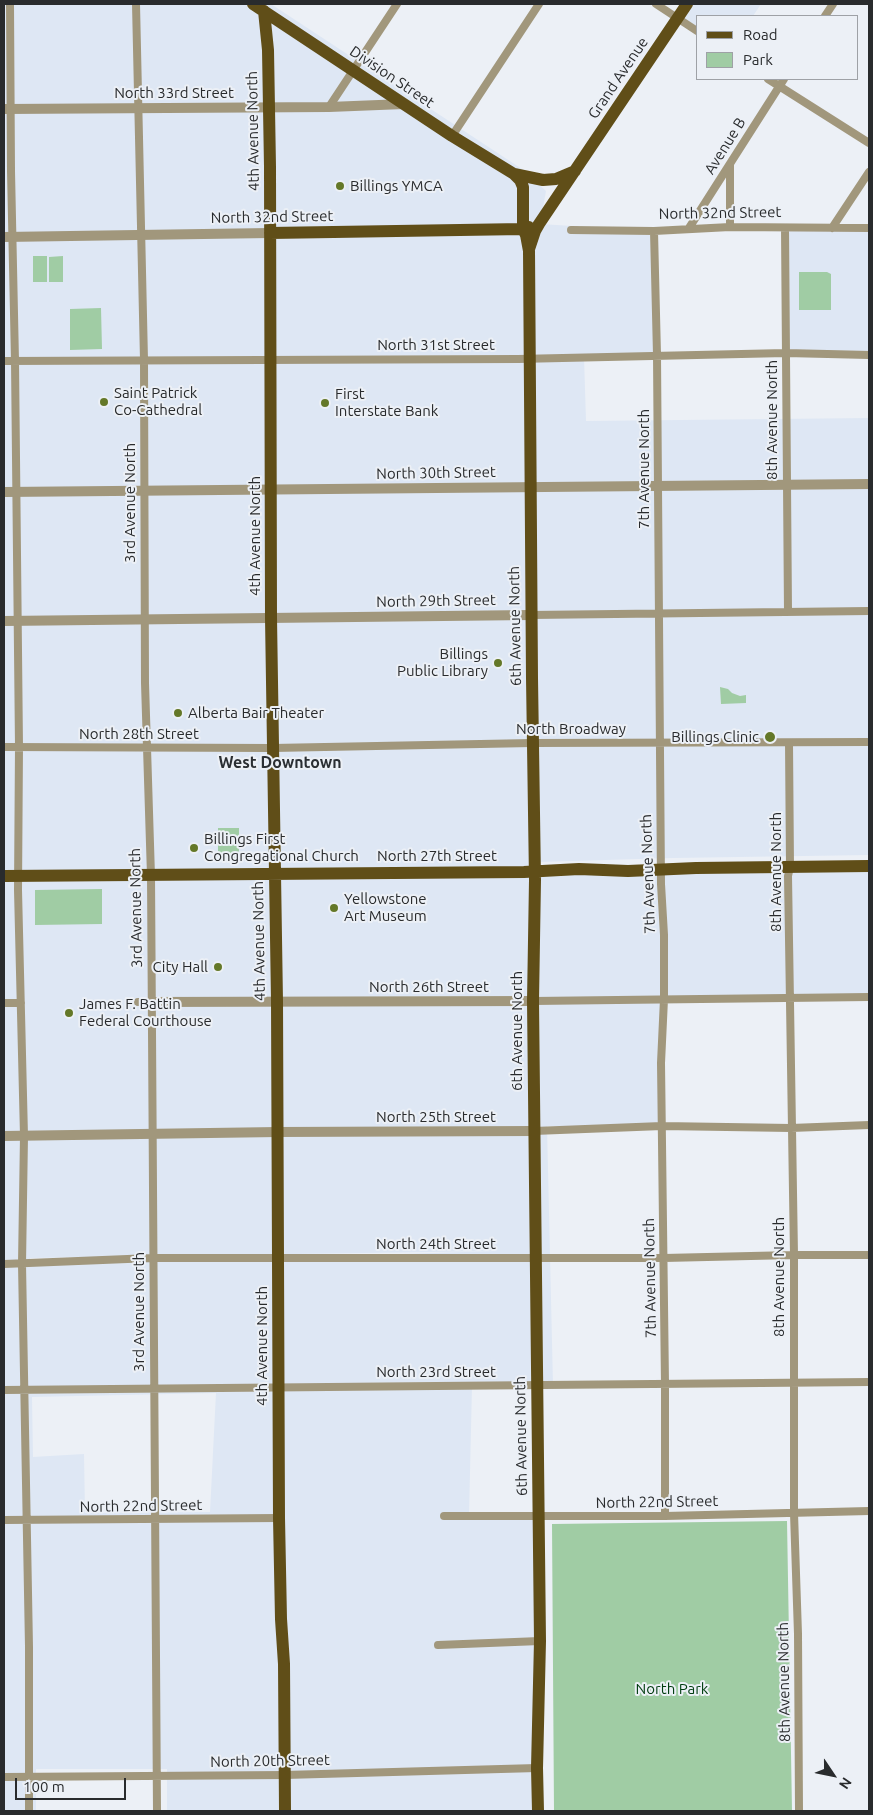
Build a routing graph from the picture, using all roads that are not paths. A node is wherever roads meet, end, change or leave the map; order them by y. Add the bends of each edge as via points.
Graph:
1 (10, 4) edge
2 (136, 4) edge
3 (397, 4) edge
4 (540, 4) edge
5 (656, 4) edge
6 (687, 4) edge
7 (833, 4) edge
8 (259, 7) edge
9 (826, 15) edge
10 (678, 18) junction
11 (696, 30) edge
12 (353, 70) junction
13 (770, 80) edge
14 (783, 80) edge
15 (779, 86) junction
16 (404, 104) junction
17 (328, 107) junction
18 (139, 108) junction
19 (268, 108) junction
20 (7, 109) edge
21 (452, 136) junction
22 (869, 143) edge
23 (730, 164) junction
24 (575, 171) junction
25 (869, 172) edge
26 (514, 174) junction
27 (539, 224) junction
28 (730, 227) junction
29 (689, 228) junction
30 (785, 228) junction
31 (832, 228) junction
32 (869, 228) edge
33 (523, 229) junction
34 (571, 230) dead end
35 (654, 231) junction
36 (270, 233) junction
37 (142, 236) junction
38 (8, 237) edge
39 (529, 251) junction
40 (786, 353) junction
41 (657, 355) junction
42 (869, 355) edge
43 (530, 359) junction
44 (144, 360) junction
45 (270, 360) junction
46 (4, 361) edge
47 (15, 361) junction
48 (869, 484) edge
49 (786, 485) junction
50 (658, 486) junction
51 (530, 487) junction
52 (271, 489) junction
53 (144, 490) junction
54 (4, 492) edge
55 (16, 492) junction
56 (869, 611) edge
57 (788, 612) junction
58 (659, 613) junction
59 (531, 615) junction
60 (271, 618) junction
61 (144, 620) junction
62 (17, 621) junction
63 (4, 622) edge
64 (532, 742) junction
65 (660, 742) junction
66 (869, 742) edge
67 (789, 743) junction
68 (4, 747) edge
69 (19, 747) junction
70 (146, 748) junction
71 (274, 748) junction
72 (869, 866) edge
73 (790, 867) junction
74 (661, 870) junction
75 (535, 871) junction
76 (274, 874) junction
77 (4, 876) edge
78 (18, 876) junction
79 (151, 876) junction
80 (869, 997) edge
81 (790, 998) junction
82 (664, 999) junction
83 (276, 1001) junction
84 (533, 1001) junction
85 (138, 1002) dead end
86 (151, 1002) junction
87 (4, 1003) edge
88 (21, 1003) junction
89 (869, 1125) edge
90 (662, 1126) junction
91 (791, 1128) junction
92 (534, 1131) junction
93 (278, 1132) junction
94 (152, 1135) junction
95 (4, 1136) edge
96 (24, 1136) junction
97 (794, 1254) junction
98 (869, 1255) edge
99 (152, 1258) junction
100 (278, 1258) junction
101 (537, 1258) junction
102 (664, 1258) junction
103 (4, 1264) edge
104 (22, 1264) junction
105 (869, 1382) edge
106 (793, 1383) junction
107 (665, 1384) junction
108 (537, 1385) junction
109 (279, 1387) junction
110 (153, 1388) junction
111 (4, 1390) edge
112 (24, 1390) junction
113 (869, 1511) edge
114 (794, 1513) junction
115 (444, 1516) dead end
116 (665, 1516) junction
117 (539, 1517) junction
118 (279, 1518) junction
119 (156, 1519) junction
120 (4, 1520) edge
121 (25, 1520) junction
122 (540, 1641) junction
123 (438, 1645) dead end
124 (538, 1768) junction
125 (285, 1775) junction
126 (156, 1776) junction
127 (4, 1777) edge
128 (28, 1777) junction
129 (29, 1811) edge
130 (157, 1811) edge
131 (286, 1811) edge
132 (538, 1811) edge
133 (799, 1811) edge

1 - 20 street
2 - 18 street, 3rd Avenue North
3 - 12 street
4 - 21 street
5 - 10 street
6 - 10 main road, Grand Avenue
7 - 9 street
8 - 12 main road, Division Street
8 - 19 main road, 4th Avenue North via 268,50
10 - 11 street
10 - 24 main road, Grand Avenue
12 - 16 main road, Division Street
12 - 17 street
13 - 15 street
14 - 15 street, Avenue B
15 - 22 street
15 - 23 street, Avenue B
16 - 17 street, North 33rd Street
16 - 21 main road, Division Street
17 - 19 street, North 33rd Street
18 - 19 street, North 33rd Street
18 - 20 street, North 33rd Street
18 - 37 street, 3rd Avenue North
19 - 36 main road, 4th Avenue North
20 - 38 street
21 - 26 main road, Division Street
23 - 28 street
23 - 29 street, Avenue B
24 - 26 main road, Division Street via 556,179 543,180
24 - 27 main road, 6th Avenue North
25 - 31 street
26 - 33 main road, 6th Avenue North via 523,187
27 - 33 main road, North 32nd Street
27 - 39 main road, 6th Avenue North
28 - 29 street, North 32nd Street
28 - 30 street, North 32nd Street
29 - 35 street, North 32nd Street
30 - 31 street, North 32nd Street
30 - 40 street, 8th Avenue North
31 - 32 street, North 32nd Street
33 - 36 main road, North 32nd Street
33 - 39 main road, 6th Avenue North
34 - 35 street, North 32nd Street
35 - 41 street, 7th Avenue North
36 - 37 street, North 32nd Street
36 - 45 main road, 4th Avenue North
37 - 38 street, North 32nd Street
37 - 44 street, 3rd Avenue North
38 - 47 street
39 - 43 main road, 6th Avenue North
40 - 41 street, North 31st Street
40 - 42 street, North 31st Street
40 - 49 street, 8th Avenue North
41 - 43 street, North 31st Street
41 - 50 street, 7th Avenue North
43 - 45 street, North 31st Street
43 - 51 main road, 6th Avenue North
44 - 45 street, North 31st Street
44 - 47 street, North 31st Street
44 - 53 street, 3rd Avenue North
45 - 52 main road, 4th Avenue North
46 - 47 street, North 31st Street
47 - 55 street
48 - 49 street, North 30th Street
49 - 50 street, North 30th Street
49 - 57 street, 8th Avenue North
50 - 51 street, North 30th Street
50 - 58 street, 7th Avenue North
51 - 52 street, North 30th Street
51 - 59 main road, 6th Avenue North
52 - 53 street, North 30th Street
52 - 60 main road, 4th Avenue North
53 - 55 street, North 30th Street
53 - 61 street, 3rd Avenue North
54 - 55 street, North 30th Street
55 - 62 street
56 - 57 street, North 29th Street
57 - 58 street, North 29th Street
58 - 59 street, North 29th Street
58 - 65 street, 7th Avenue North
59 - 60 street, North 29th Street
59 - 64 main road, 6th Avenue North
60 - 61 street, North 29th Street
60 - 71 main road, 4th Avenue North
61 - 62 street, North 29th Street
61 - 70 street, 3rd Avenue North
62 - 63 street, North 29th Street
62 - 69 street
64 - 65 street, North Broadway
64 - 71 street, North Broadway
64 - 75 main road, 6th Avenue North
65 - 67 street, North Broadway
65 - 74 street, 7th Avenue North
66 - 67 street, North Broadway
67 - 73 street, 8th Avenue North
68 - 69 street, North 28th Street
69 - 70 street, North 28th Street
69 - 78 street
70 - 71 street, North 28th Street
70 - 79 street, 3rd Avenue North
71 - 76 main road, 4th Avenue North
72 - 73 main road, North 27th Street
73 - 74 main road, North 27th Street
73 - 81 street, 8th Avenue North
74 - 75 main road, North 27th Street
74 - 82 street, 7th Avenue North
75 - 76 main road, North 27th Street
75 - 84 main road, 6th Avenue North
76 - 79 main road, North 27th Street
76 - 83 main road, 4th Avenue North
77 - 78 main road, North 27th Street
78 - 79 main road, North 27th Street
78 - 88 street
79 - 86 street, 3rd Avenue North
80 - 81 street, North 26th Street
81 - 82 street, North 26th Street
81 - 91 street, 8th Avenue North
82 - 84 street, North 26th Street
82 - 90 street, 7th Avenue North
83 - 84 street, North 26th Street
83 - 86 street, North 26th Street
83 - 93 main road, 4th Avenue North
84 - 92 main road, 6th Avenue North
85 - 86 street, North 26th Street
86 - 94 street, 3rd Avenue North
87 - 88 street
88 - 96 street
89 - 91 street, North 25th Street
90 - 91 street, North 25th Street
90 - 92 street, North 25th Street
90 - 102 street, 7th Avenue North
91 - 97 street, 8th Avenue North
92 - 93 street, North 25th Street
92 - 101 main road, 6th Avenue North
93 - 94 street, North 25th Street
93 - 100 main road, 4th Avenue North
94 - 96 street, North 25th Street
94 - 99 street, 3rd Avenue North
95 - 96 street, North 25th Street
96 - 104 street
97 - 98 street, North 24th Street
97 - 102 street, North 24th Street
97 - 106 street, 8th Avenue North
99 - 100 street, North 24th Street
99 - 104 street, North 24th Street
99 - 110 street, 3rd Avenue North
100 - 101 street, North 24th Street
100 - 109 main road, 4th Avenue North
101 - 102 street, North 24th Street
101 - 108 main road, 6th Avenue North
102 - 107 street, 7th Avenue North
103 - 104 street, North 24th Street
104 - 112 street
105 - 106 street, North 23rd Street
106 - 107 street, North 23rd Street
106 - 114 street, 8th Avenue North
107 - 108 street, North 23rd Street
107 - 116 street, 7th Avenue North
108 - 109 street, North 23rd Street
108 - 117 main road, 6th Avenue North
109 - 110 street, North 23rd Street
109 - 118 main road, 4th Avenue North
110 - 112 street, North 23rd Street
110 - 119 street, 3rd Avenue North
111 - 112 street, North 23rd Street
112 - 121 street
113 - 114 street, North 22nd Street
114 - 116 street, North 22nd Street
114 - 133 street, 8th Avenue North
115 - 117 street, North 22nd Street
116 - 117 street, North 22nd Street
117 - 122 main road, 6th Avenue North
118 - 119 street, North 22nd Street
118 - 125 main road, 4th Avenue North
119 - 121 street, North 22nd Street
119 - 126 street, 3rd Avenue North
120 - 121 street, North 22nd Street
121 - 128 street via 29,1647
122 - 123 street
122 - 124 main road, 6th Avenue North
124 - 125 street, North 20th Street
124 - 132 main road, 6th Avenue North
125 - 126 street, North 20th Street
125 - 131 main road, 4th Avenue North
126 - 128 street, North 20th Street
126 - 130 street, 3rd Avenue North
127 - 128 street, North 20th Street
128 - 129 street

